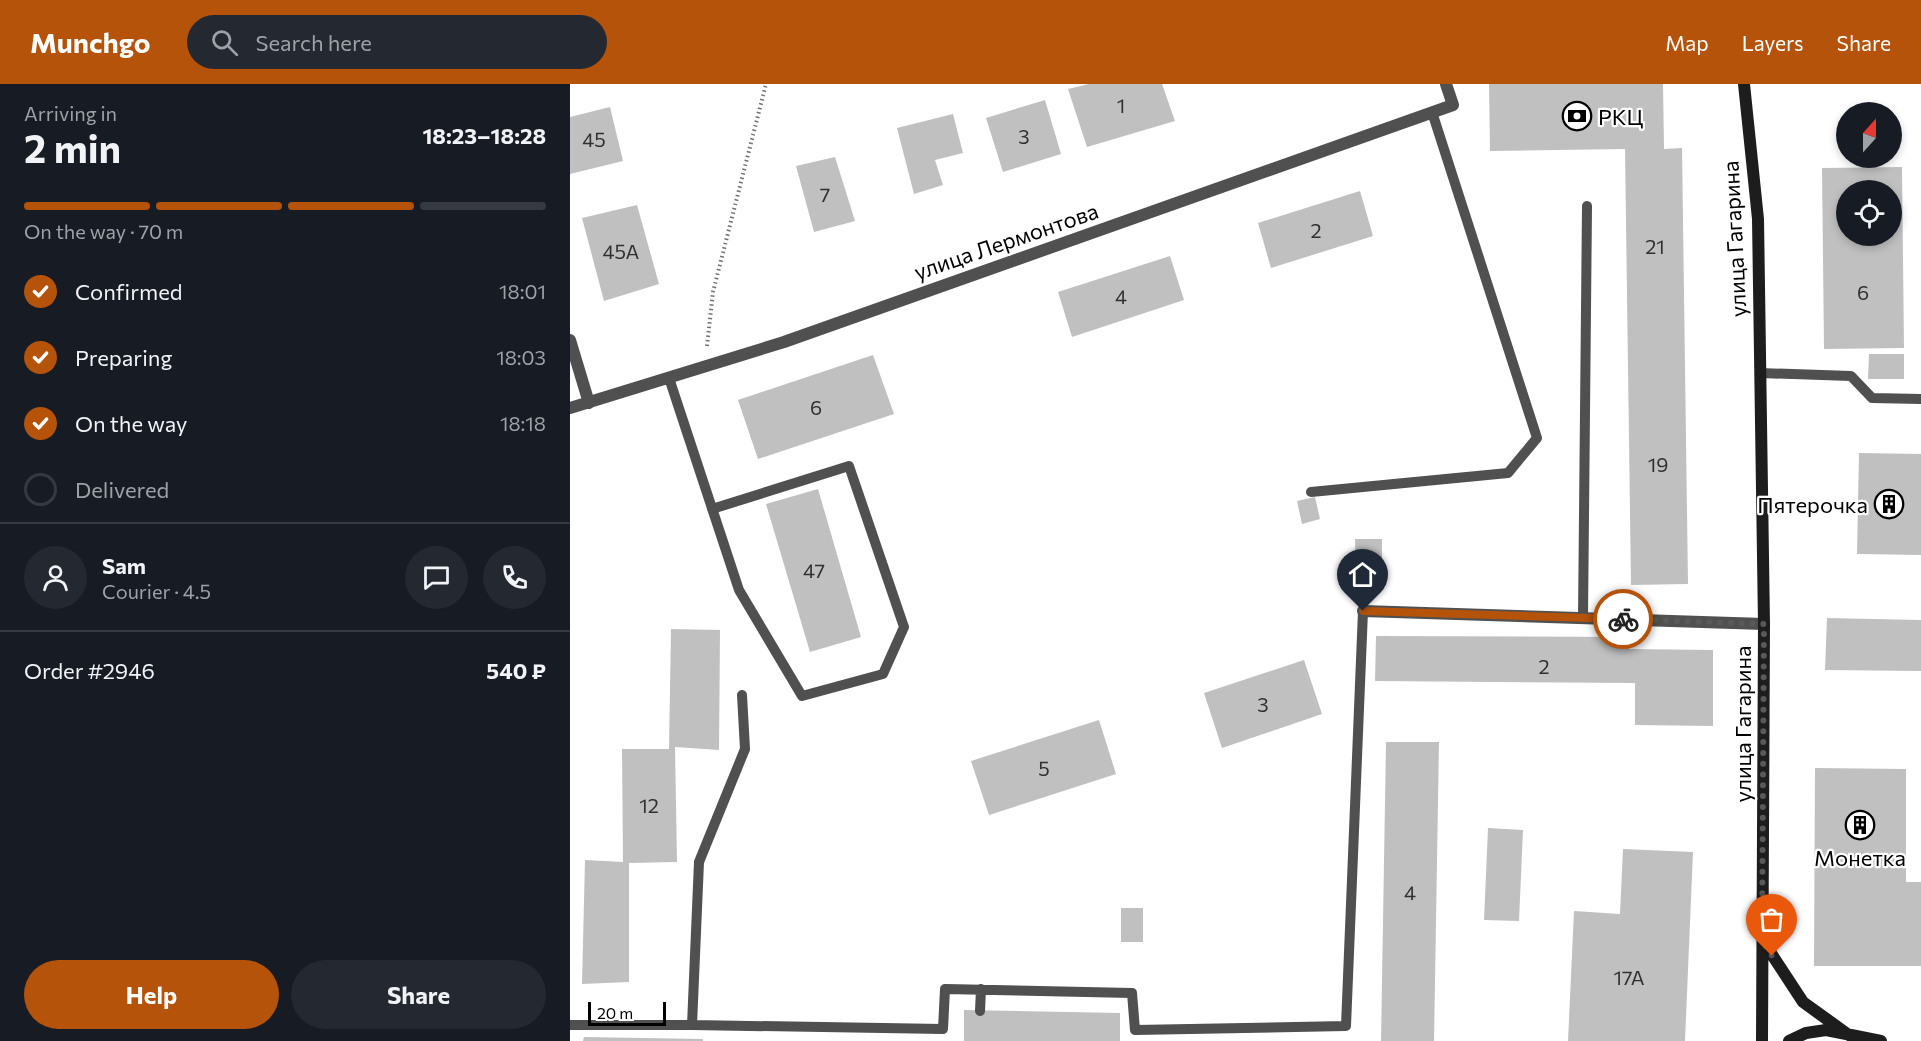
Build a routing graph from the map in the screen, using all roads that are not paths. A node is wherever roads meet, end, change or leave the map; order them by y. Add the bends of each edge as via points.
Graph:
1 (1446, 84) edge
2 (1744, 84) edge
3 (1432, 112) junction
4 (1587, 206) dead end
5 (570, 340) edge
6 (1760, 373) junction
7 (669, 378) junction
8 (1921, 399) edge
9 (589, 402) junction
10 (570, 408) edge
11 (1311, 492) dead end
12 (712, 509) junction
13 (1363, 611) joint
14 (1583, 618) junction
15 (1764, 624) junction
16 (741, 694) dead end
17 (1762, 940) junction
18 (981, 989) junction
19 (980, 1011) dead end
20 (570, 1025) edge
21 (693, 1025) junction
22 (1846, 1035) junction
23 (1762, 1041) edge
24 (1789, 1041) edge
25 (1857, 1041) edge
26 (1881, 1041) edge

1 - 3 street, улица Лермонтова via 1453,105
2 - 6 main road, улица Гагарина via 1758,219
3 - 7 street, улица Лермонтова via 784,342
3 - 11 lane via 1537,438 1508,473
4 - 14 lane
5 - 9 street
6 - 8 lane via 1851,376 1872,398
6 - 15 main road, улица Гагарина
7 - 9 street, улица Лермонтова
7 - 12 lane
9 - 10 street, улица Лермонтова
12 - 12 lane via 739,590 802,696 883,674 904,627 849,466
13 - 14 street
13 - 18 lane via 1346,1026 1135,1030 1132,993
14 - 15 street
15 - 17 main road, улица Гагарина
16 - 21 lane via 746,749 699,862
17 - 22 main road via 1803,1002
17 - 23 main road, улица Гагарина
18 - 19 lane
18 - 21 lane via 945,988 943,1029
20 - 21 lane
22 - 24 main road via 1826,1030
22 - 25 main road
22 - 26 main road

